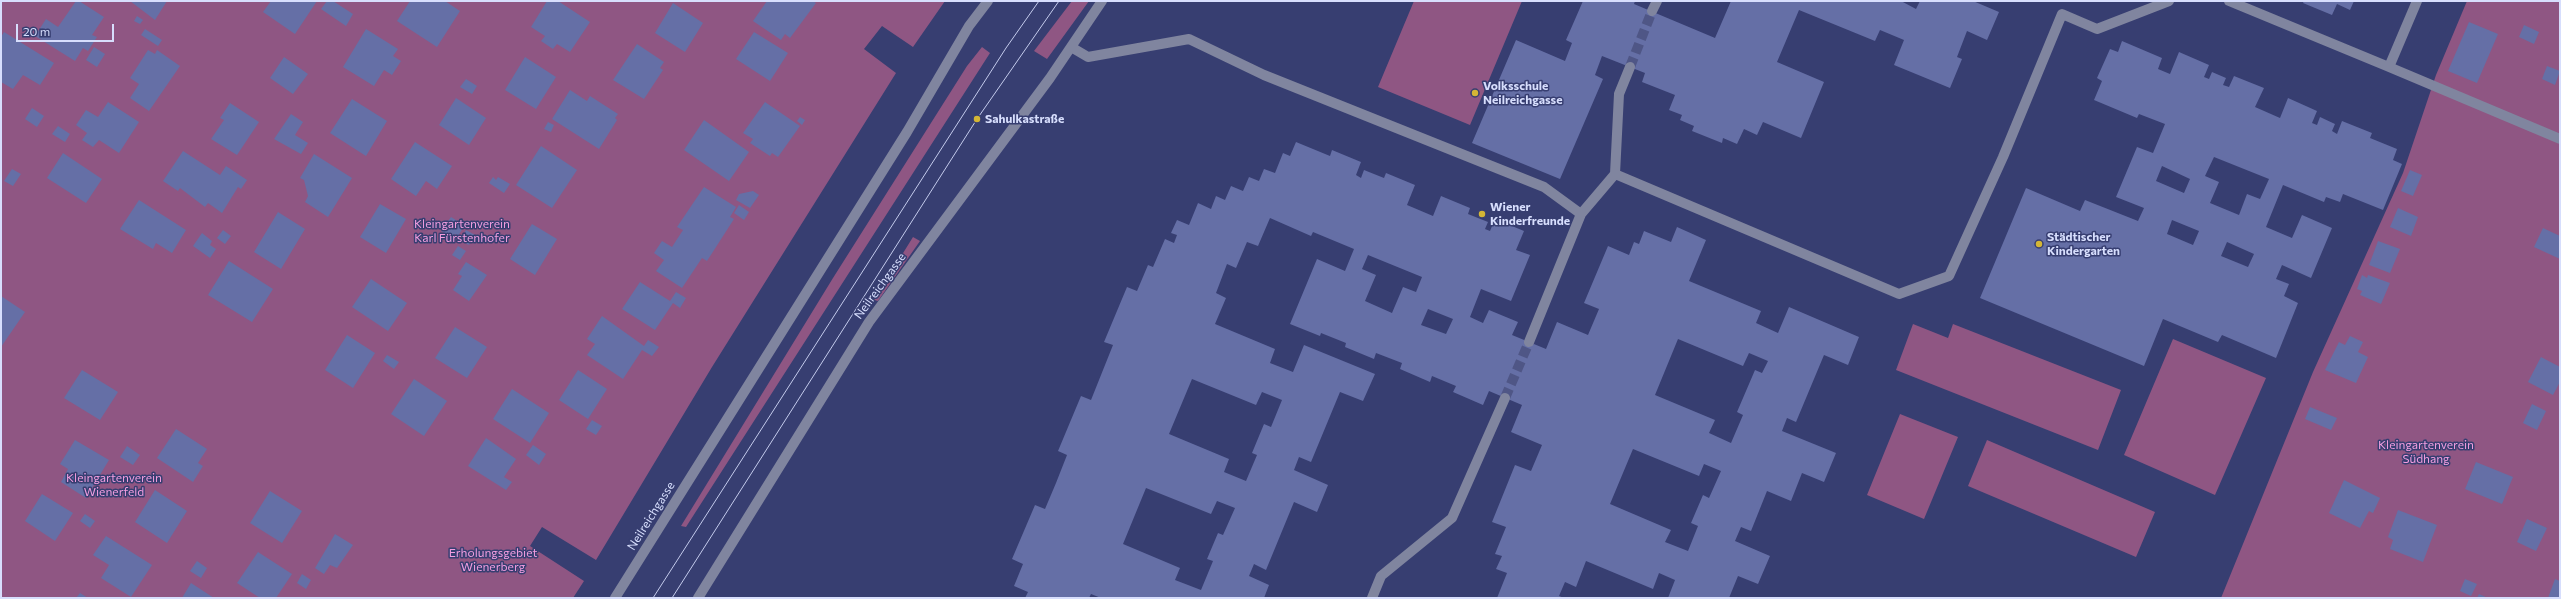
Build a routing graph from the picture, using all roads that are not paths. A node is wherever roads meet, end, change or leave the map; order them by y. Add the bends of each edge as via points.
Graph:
1 (988, 1) edge
2 (1102, 1) edge
3 (1657, 1) edge
4 (2169, 1) edge
5 (2229, 1) edge
6 (2418, 1) edge
7 (1652, 11) tunnel mouth
8 (1071, 47) junction
9 (1630, 67) tunnel mouth
10 (2389, 67) junction
11 (2560, 139) edge
12 (1615, 174) junction
13 (1581, 214) junction
14 (1529, 342) tunnel mouth
15 (1505, 398) tunnel mouth
16 (615, 598) edge
17 (698, 598) edge
18 (1372, 598) edge

1 - 16 street, Neilreichgasse via 969,26 907,132
2 - 8 street, Neilreichgasse
3 - 7 street
4 - 12 street via 2097,29 2062,14 2003,157 1949,276 1899,294
5 - 10 street
6 - 10 street
8 - 13 street via 1088,57 1189,39 1264,75 1544,187
8 - 17 street, Neilreichgasse via 869,322
9 - 12 street via 1619,94
10 - 11 street
12 - 13 street
13 - 14 street
15 - 18 street via 1452,518 1382,576

